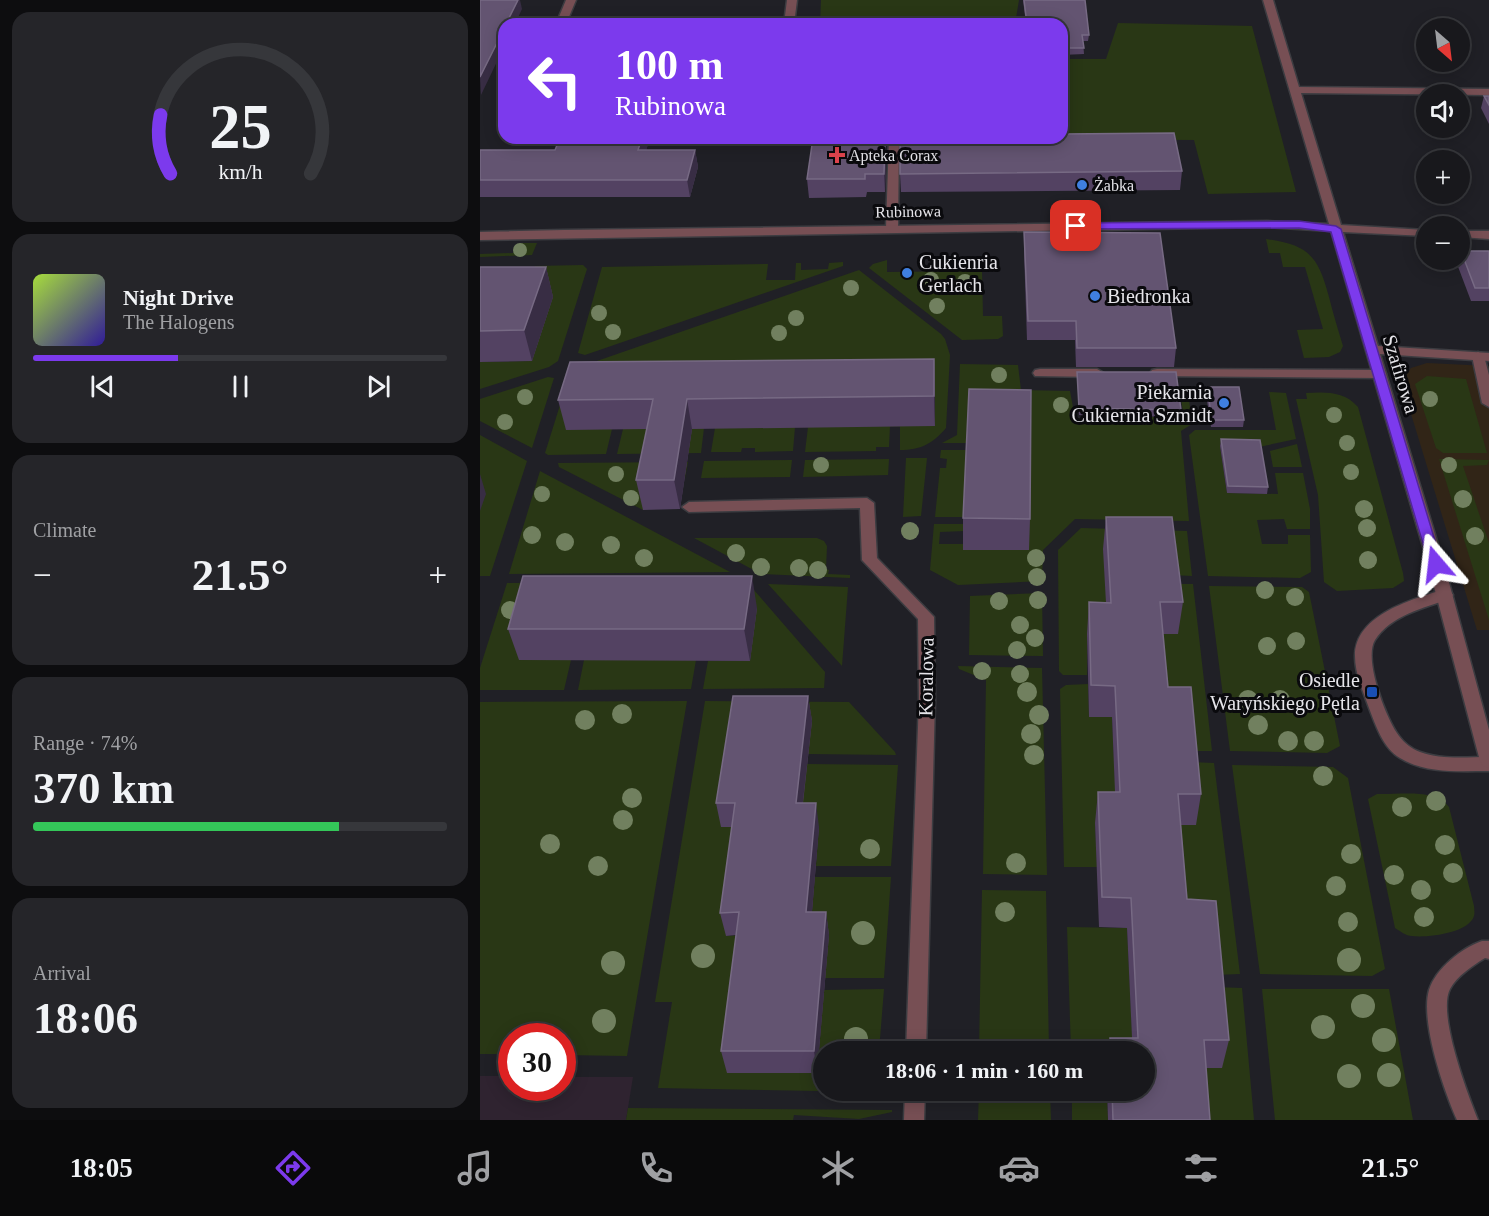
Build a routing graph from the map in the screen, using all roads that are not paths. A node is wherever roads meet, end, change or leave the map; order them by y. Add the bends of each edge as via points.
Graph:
1 (571, 0) edge
2 (792, 0) edge
3 (1268, 0) edge
4 (564, 18) edge
5 (790, 18) edge
6 (1294, 90) junction
7 (1489, 92) edge
8 (1416, 96) edge
9 (1470, 96) edge
10 (894, 144) edge
11 (892, 228) junction
12 (1336, 229) junction
13 (1416, 233) edge
14 (1470, 234) edge
15 (1489, 235) edge
16 (480, 236) edge
17 (1372, 351) junction
18 (1483, 357) edge
19 (1040, 373) dead end
20 (1111, 373) edge
21 (1147, 373) edge
22 (1379, 374) junction
23 (1489, 403) edge
24 (689, 507) dead end
25 (1445, 596) junction
26 (1489, 762) edge
27 (1489, 950) edge
28 (916, 1041) edge
29 (915, 1101) edge
30 (914, 1120) edge
31 (1468, 1120) edge

1 - 4 street
2 - 5 street
3 - 6 street, Szafirowa
6 - 8 street
6 - 12 street, Szafirowa
7 - 9 street
10 - 11 street
11 - 12 street, Rubinowa via 1278,224
11 - 16 street, Rubinowa
12 - 13 street, Rubinowa
12 - 17 street, Szafirowa
14 - 15 street
17 - 18 street
17 - 22 street, Szafirowa
18 - 23 street
19 - 20 street
21 - 22 street
22 - 25 street, Szafirowa
24 - 28 street, Koralowa via 867,503 870,560 926,617
25 - 26 street, Szafirowa
25 - 26 street via 1398,613 1375,630 1364,645 1364,664 1384,728 1395,745 1424,760
27 - 31 street via 1482,949 1454,969 1438,992 1445,1054
29 - 30 street

